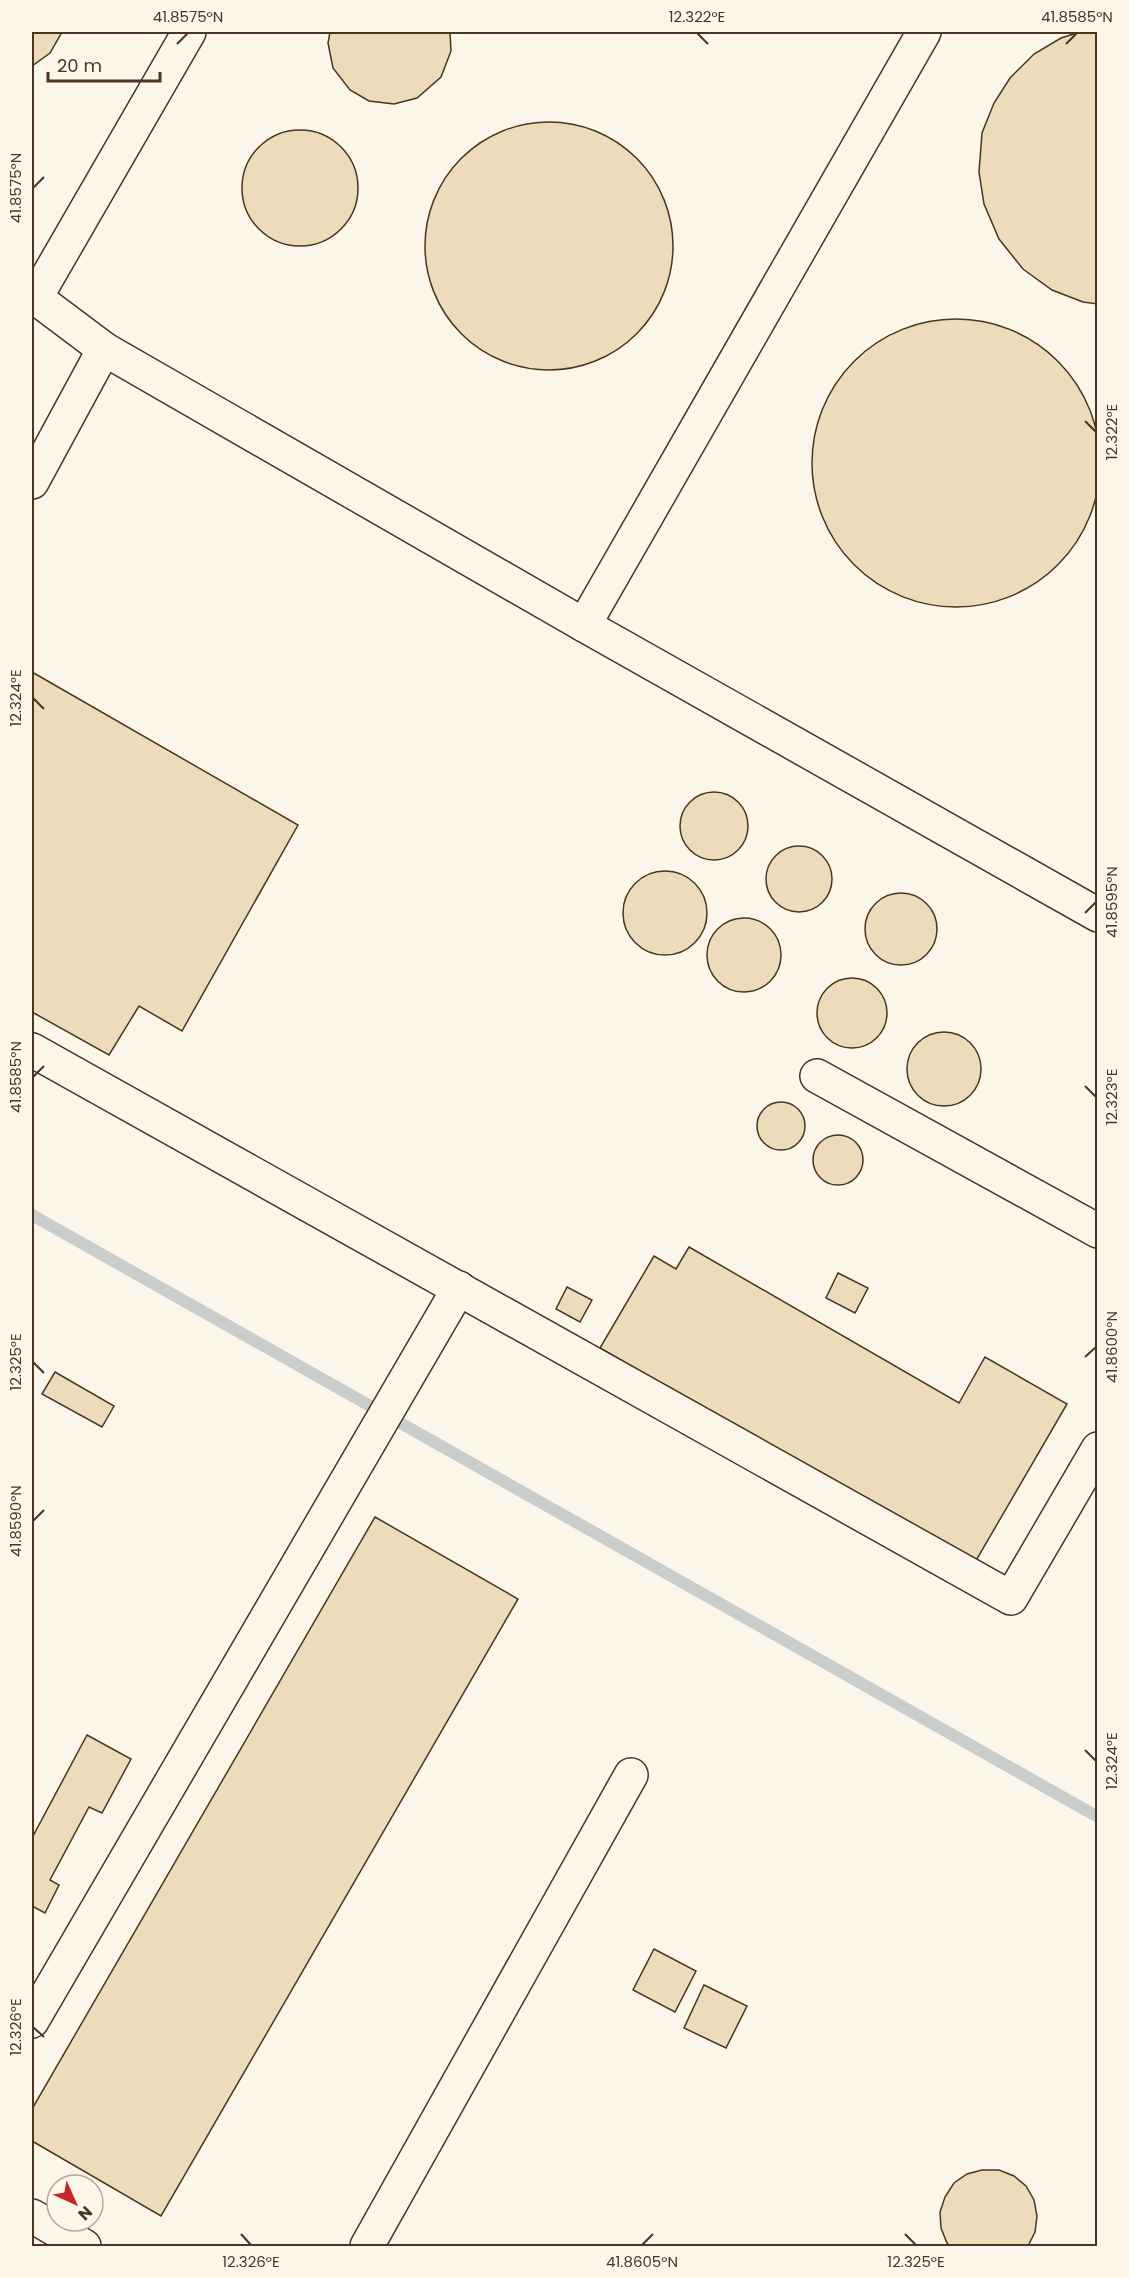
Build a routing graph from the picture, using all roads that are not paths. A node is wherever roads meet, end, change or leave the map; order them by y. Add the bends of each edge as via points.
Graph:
1 (189, 32) edge
2 (924, 32) edge
3 (34, 296) edge
4 (104, 349) junction
5 (32, 482) edge
6 (584, 626) junction
7 (1098, 915) edge
8 (32, 1050) edge
9 (817, 1076) dead end
10 (1098, 1231) edge
11 (459, 1288) junction
12 (1098, 1449) edge
13 (631, 1775) dead end
14 (32, 2021) edge
15 (32, 2216) edge
16 (84, 2247) edge
17 (367, 2247) edge

1 - 3 street
2 - 6 street
3 - 4 street
4 - 5 street
4 - 6 street
6 - 7 street
8 - 11 street
9 - 10 street
11 - 12 street via 1011,1598
11 - 14 street
13 - 17 street
15 - 16 street

